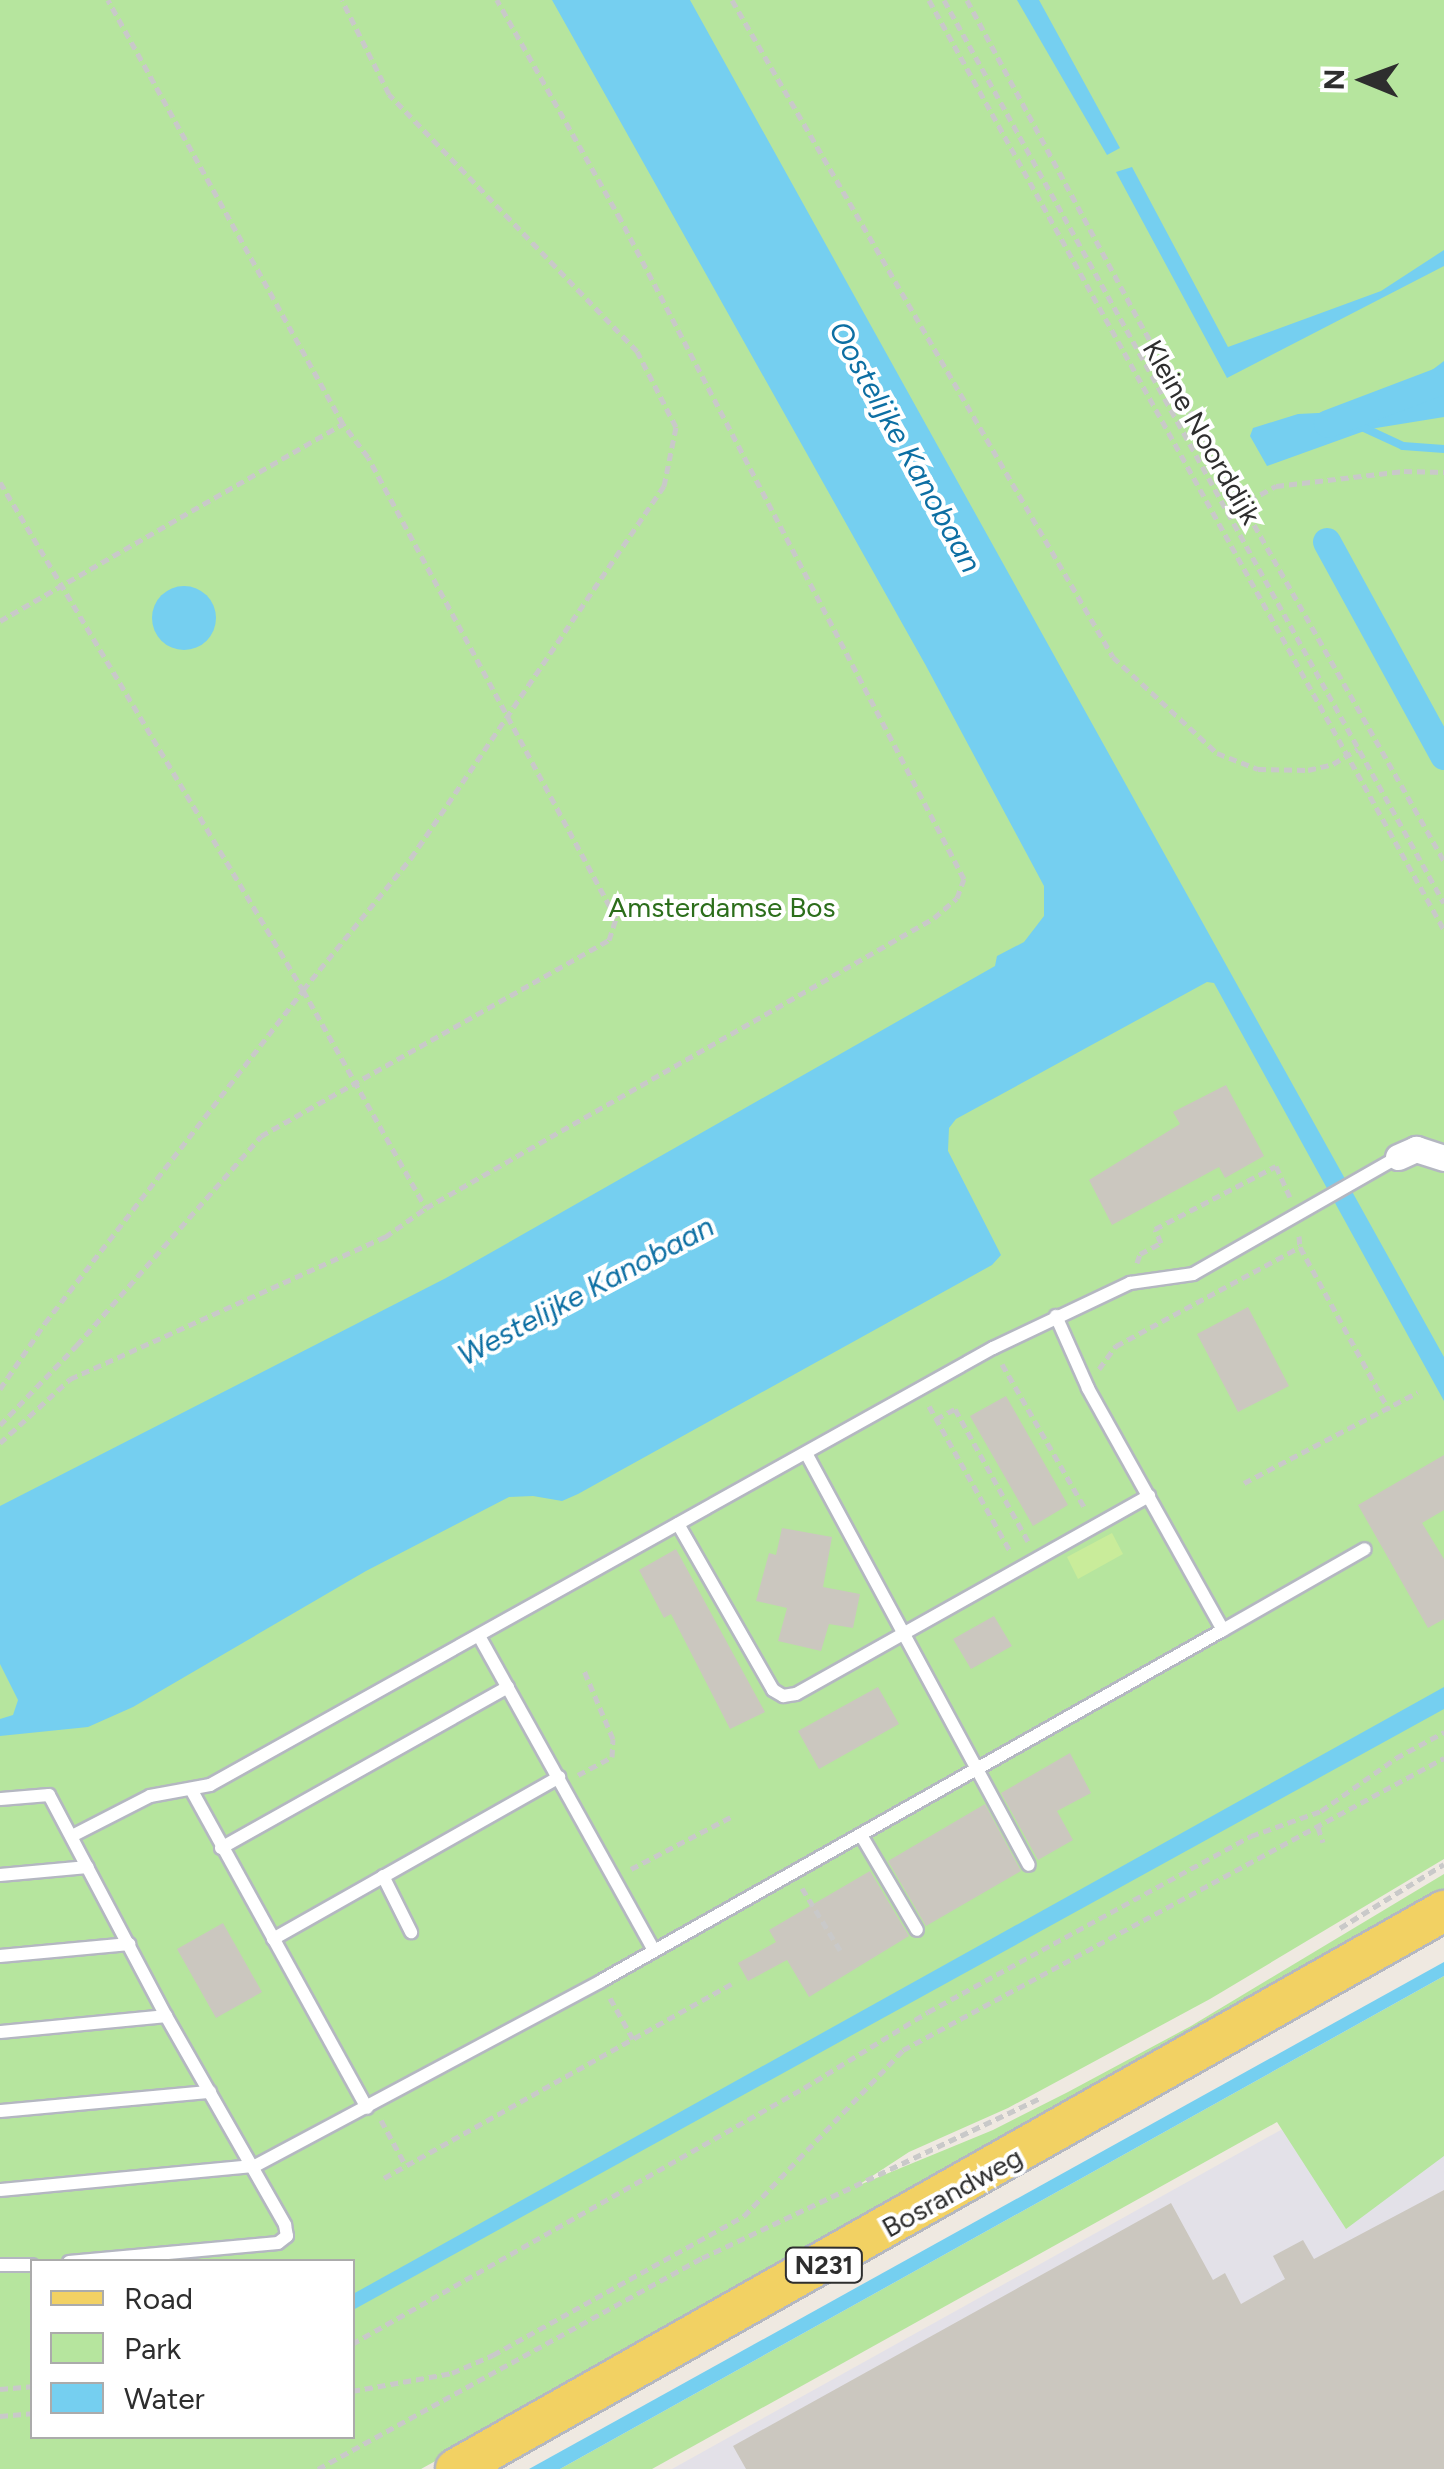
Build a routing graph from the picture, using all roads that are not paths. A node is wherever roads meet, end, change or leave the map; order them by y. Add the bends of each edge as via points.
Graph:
1 (1398, 1157) joint
2 (1444, 1158) edge
3 (1056, 1316) junction
4 (806, 1453) junction
5 (1148, 1496) junction
6 (678, 1524) junction
7 (1365, 1550) dead end
8 (906, 1630) junction
9 (1223, 1630) junction
10 (478, 1636) junction
11 (508, 1687) junction
12 (978, 1770) junction
13 (560, 1780) junction
14 (192, 1791) junction
15 (0, 1799) edge
16 (861, 1834) junction
17 (72, 1836) junction
18 (221, 1848) junction
19 (1029, 1865) dead end
20 (88, 1868) junction
21 (0, 1876) edge
22 (383, 1876) junction
23 (1444, 1910) edge
24 (917, 1930) dead end
25 (411, 1932) dead end
26 (272, 1939) junction
27 (129, 1944) junction
28 (653, 1949) junction
29 (0, 1956) edge
30 (166, 2016) junction
31 (0, 2032) edge
32 (210, 2092) junction
33 (367, 2108) junction
34 (0, 2111) edge
35 (255, 2166) junction
36 (0, 2190) edge
37 (102, 2259) edge
38 (0, 2265) edge
39 (30, 2265) edge
40 (456, 2469) edge

1 - 2 street via 1416,1149
1 - 3 lane via 1192,1274 1130,1283
3 - 4 lane
3 - 5 lane
4 - 6 lane
4 - 8 lane
5 - 8 lane
5 - 9 lane
6 - 8 lane via 773,1690 784,1696
6 - 10 lane
7 - 9 lane
8 - 12 lane
9 - 12 lane
10 - 11 lane
10 - 14 lane
11 - 13 lane
11 - 18 lane
12 - 16 lane
12 - 19 lane
13 - 22 lane
13 - 28 lane
14 - 17 lane via 150,1796
14 - 18 lane
15 - 17 lane via 49,1795
16 - 24 lane
16 - 28 lane
17 - 20 lane
18 - 26 lane
20 - 21 lane
20 - 27 lane
22 - 25 lane
22 - 26 lane
23 - 40 main road, Bosrandweg / N231
26 - 33 lane
27 - 29 lane
27 - 30 lane
28 - 33 lane
30 - 31 lane
30 - 32 lane
32 - 34 lane
32 - 35 lane
33 - 35 lane
35 - 36 lane
35 - 37 lane via 286,2225 278,2243
38 - 39 lane

